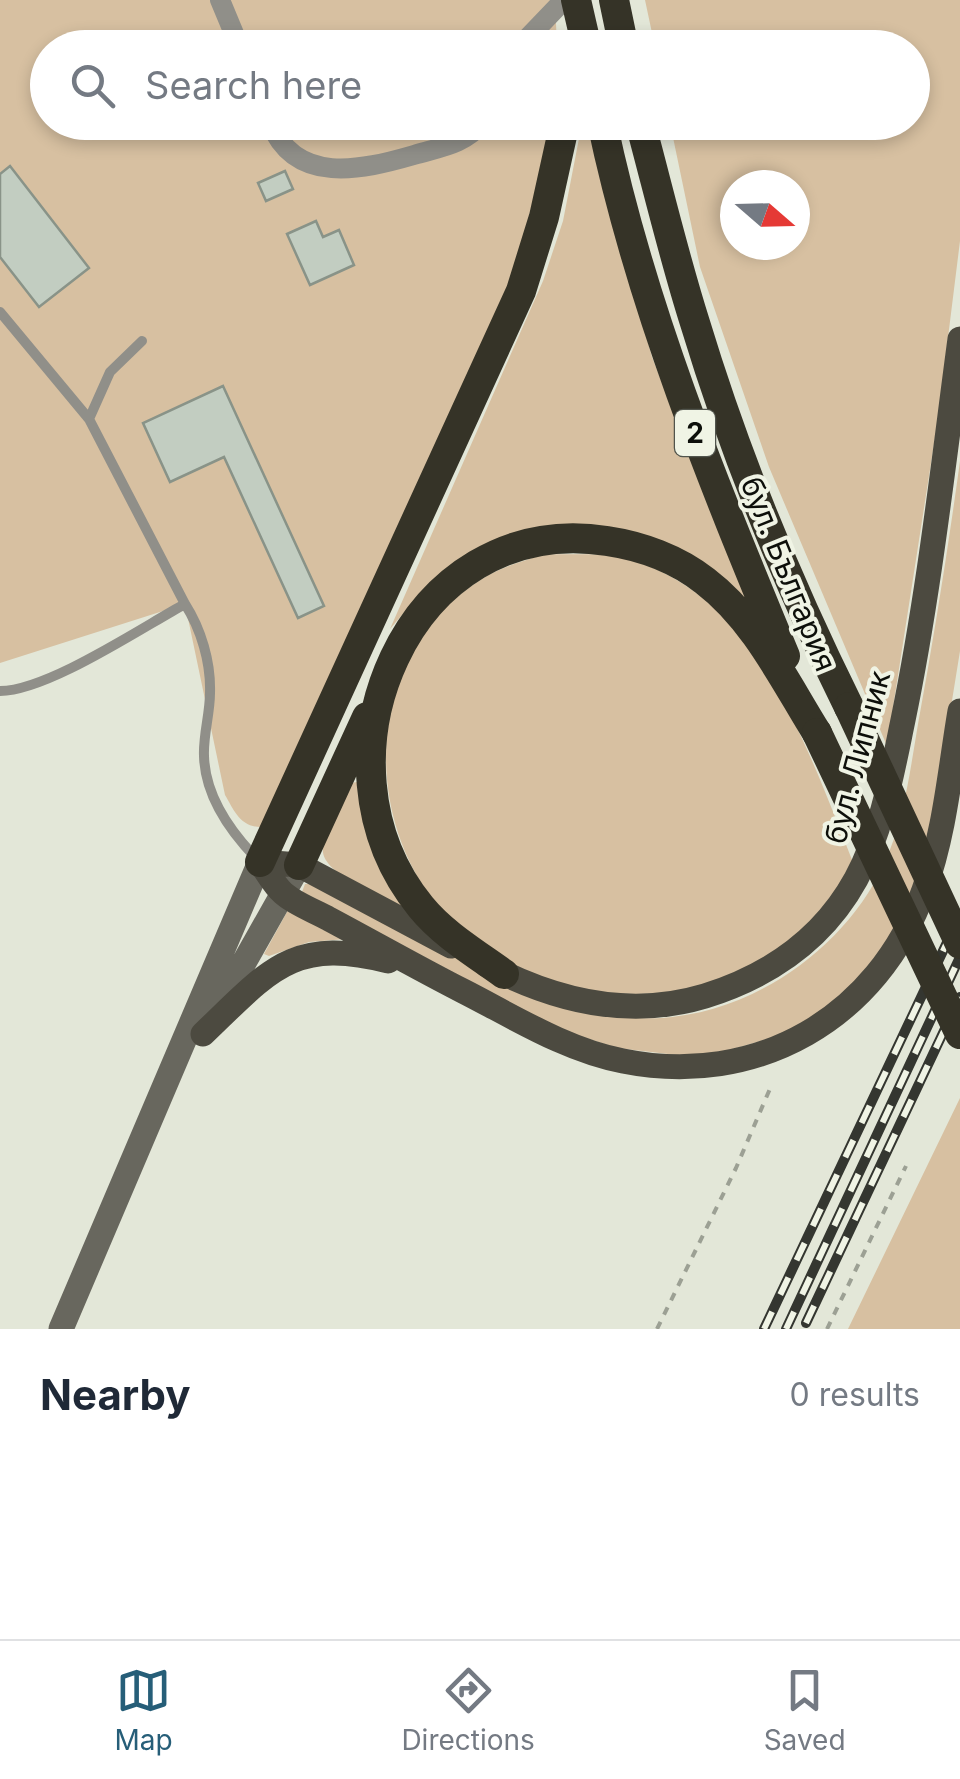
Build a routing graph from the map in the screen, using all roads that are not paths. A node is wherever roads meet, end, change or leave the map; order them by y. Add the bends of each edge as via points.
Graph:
1 (220, 0) edge
2 (614, 0) edge
3 (626, 0) edge
4 (567, 1) edge
5 (232, 30) edge
6 (537, 30) edge
7 (565, 30) edge
8 (579, 30) edge
9 (622, 30) edge
10 (627, 30) edge
11 (277, 140) edge
12 (464, 140) edge
13 (560, 140) edge
14 (607, 140) edge
15 (645, 140) edge
16 (0, 312) edge
17 (960, 339) edge
18 (142, 340) dead end
19 (89, 419) junction
20 (185, 604) junction
21 (380, 689) junction
22 (0, 691) edge
23 (960, 711) edge
24 (817, 733) junction
25 (260, 862) junction
26 (299, 864) junction
27 (283, 893) junction
28 (960, 944) edge
29 (424, 970) junction
30 (504, 974) junction
31 (204, 1034) junction
32 (960, 1034) edge
33 (132, 1162) junction
34 (62, 1329) edge

1 - 5 street
2 - 9 highway
3 - 10 highway
4 - 6 street
4 - 7 highway
4 - 8 highway
11 - 12 street via 298,158 349,171
13 - 25 highway via 520,291
14 - 24 highway, бул. България / 2 via 684,404
15 - 28 highway, бул. България / 2, bridge via 695,324 775,546
16 - 19 lane
17 - 30 main road, бул. Липник via 917,651 894,761 870,848 834,911 802,946 762,972 671,1004 589,1003
18 - 19 lane via 110,372
19 - 20 lane
20 - 22 lane via 81,662 18,691
20 - 25 lane via 199,627 210,690 204,758 214,801
21 - 24 highway via 422,610 466,572 537,543 598,540 672,561 716,591 758,638
21 - 26 highway
21 - 30 highway via 371,775 391,855 432,918
23 - 29 main road via 932,865 915,913 864,990 803,1036 727,1062 622,1061 558,1040
24 - 32 highway, бул. България / 2, bridge
25 - 26 main road, бул. Липник
25 - 27 main road
25 - 33 street
26 - 27 street
26 - 30 main road, бул. Липник
27 - 29 main road
27 - 31 street
29 - 31 main road via 348,952 303,956 264,975
31 - 33 street
33 - 34 street

